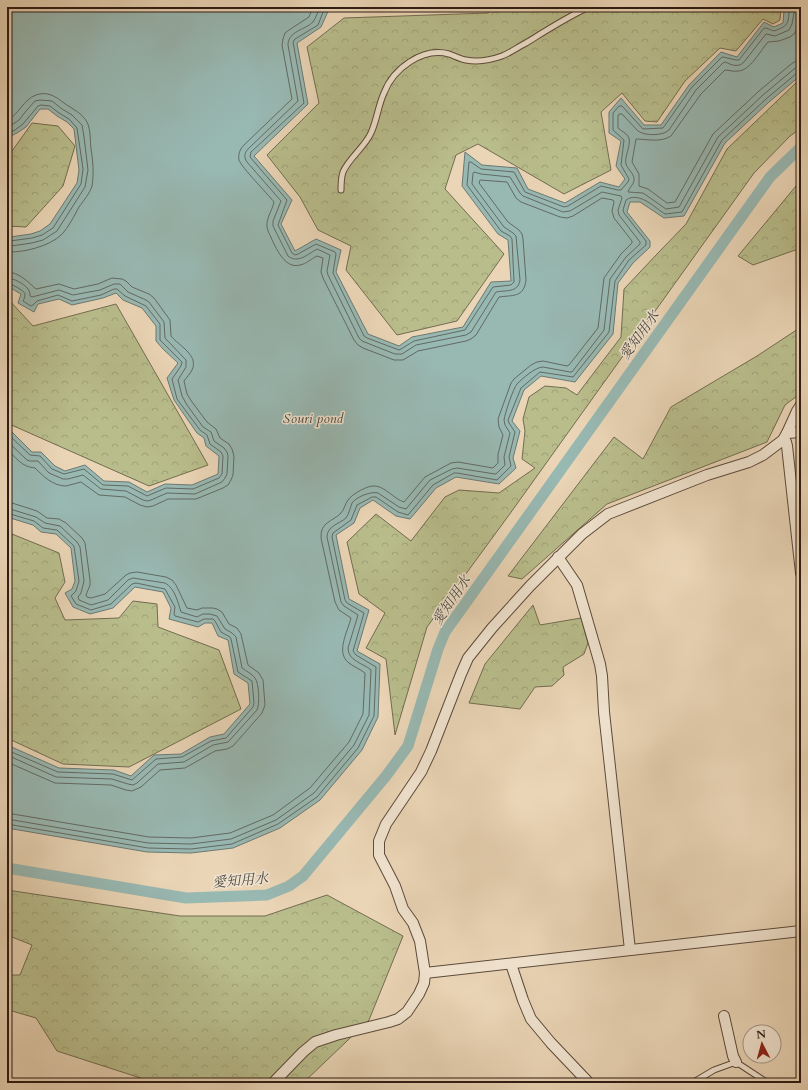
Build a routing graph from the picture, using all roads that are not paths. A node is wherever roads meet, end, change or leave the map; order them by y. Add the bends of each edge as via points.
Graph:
1 (589, 7) edge
2 (341, 190) dead end
3 (801, 405) edge
4 (801, 432) edge
5 (785, 436) junction
6 (558, 557) junction
7 (801, 573) edge
8 (801, 931) edge
9 (630, 950) junction
10 (511, 964) junction
11 (425, 973) junction
12 (724, 1016) dead end
13 (736, 1062) junction
14 (273, 1083) edge
15 (588, 1083) edge
16 (692, 1083) edge
17 (768, 1083) edge

1 - 2 lane via 503,56 466,60 438,53 418,58 405,66 386,86 370,135 346,166 341,179
3 - 5 street
4 - 5 street
5 - 6 street via 763,455 749,462 706,475 608,514
5 - 7 street
6 - 9 street via 577,585 600,664
6 - 11 street via 492,628 468,658 421,772 386,824 379,841 379,855 420,941
8 - 9 street
9 - 10 street
10 - 11 street
10 - 15 street via 531,1019
11 - 14 street via 419,994 407,1012 398,1019 316,1042
12 - 13 street
13 - 16 lane via 714,1070
13 - 17 lane

